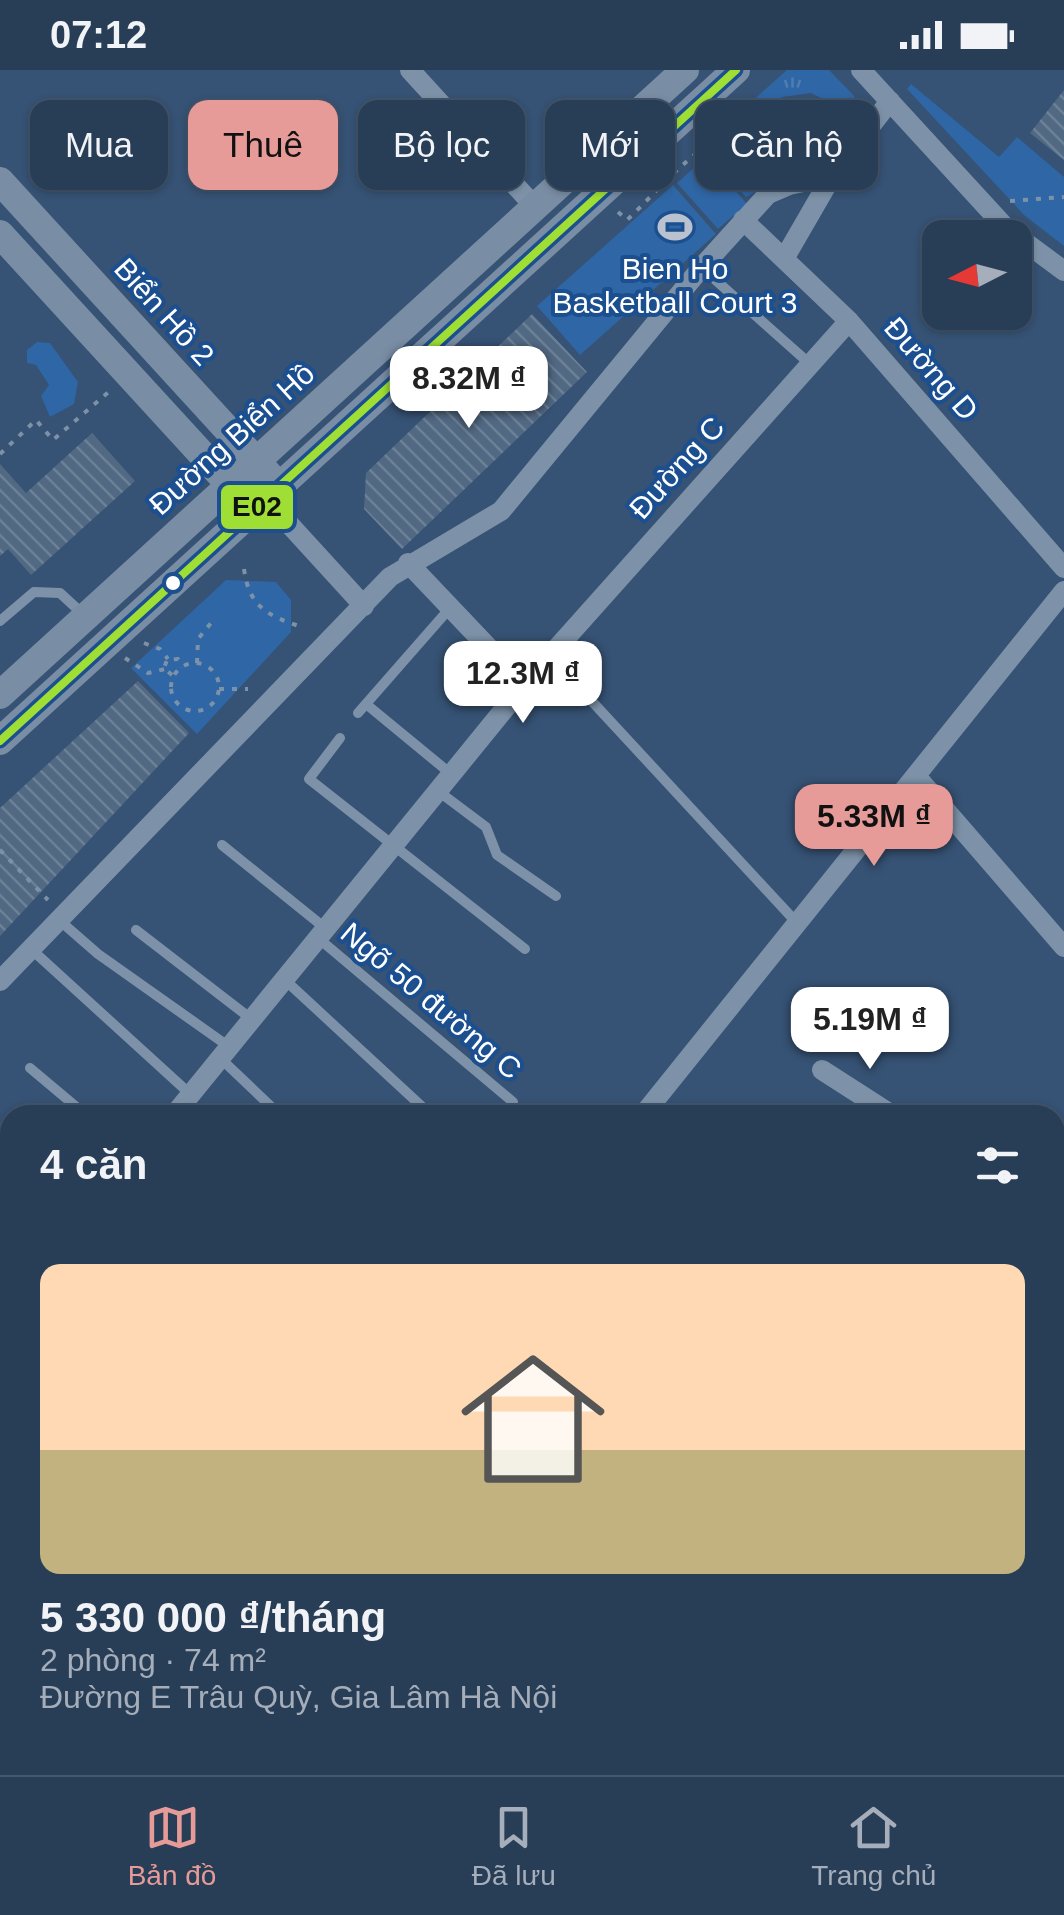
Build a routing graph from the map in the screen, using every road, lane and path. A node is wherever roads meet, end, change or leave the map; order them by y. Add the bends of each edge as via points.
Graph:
1 (410, 70) edge
2 (685, 70) edge
3 (736, 70) edge
4 (861, 70) edge
5 (864, 96) dead end
6 (890, 101) junction
7 (878, 117) edge
8 (0, 181) edge
9 (774, 190) edge
10 (824, 190) edge
11 (1064, 197) edge
12 (1006, 202) dead end
13 (535, 207) junction
14 (615, 210) dead end
15 (743, 220) junction
16 (0, 234) edge
17 (784, 259) junction
18 (701, 268) junction
19 (1064, 271) edge
20 (849, 321) junction
21 (810, 364) junction
22 (111, 390) dead end
23 (0, 454) edge
24 (256, 461) junction
25 (230, 485) junction
26 (270, 503) junction
27 (408, 564) junction
28 (1064, 568) edge
29 (244, 569) dead end
30 (1064, 590) edge
31 (364, 606) junction
32 (450, 608) junction
33 (86, 616) junction
34 (0, 621) edge
35 (211, 623) dead end
36 (302, 627) dead end
37 (140, 643) dead end
38 (550, 656) junction
39 (124, 657) dead end
40 (168, 660) junction
41 (197, 662) junction
42 (182, 667) junction
43 (165, 670) junction
44 (173, 675) junction
45 (524, 685) junction
46 (248, 689) dead end
47 (2, 690) edge
48 (219, 690) junction
49 (340, 738) dead end
50 (0, 741) edge
51 (916, 776) junction
52 (445, 783) junction
53 (394, 844) junction
54 (222, 845) dead end
55 (0, 850) edge
56 (556, 896) dead end
57 (55, 912) junction
58 (798, 924) junction
59 (136, 930) dead end
60 (322, 933) junction
61 (1064, 947) edge
62 (31, 949) junction
63 (525, 949) dead end
64 (284, 978) junction
65 (0, 981) edge
66 (250, 1018) junction
67 (223, 1051) junction
68 (30, 1068) dead end
69 (822, 1070) dead end
70 (188, 1093) junction
71 (513, 1102) dead end
72 (74, 1105) edge
73 (180, 1105) edge
74 (271, 1105) edge
75 (420, 1105) edge
76 (651, 1105) edge
77 (876, 1105) edge

1 - 13 street
2 - 13 street, Đường Biển Hồ
3 - 26 street
4 - 6 street
5 - 14 path via 834,115 772,120 730,132 626,220
6 - 7 street
6 - 19 street via 1006,228
8 - 24 street, Biển Hồ 2
9 - 15 street
10 - 17 street
11 - 12 path
13 - 24 street, Đường Biển Hồ
15 - 17 street, Đường D
15 - 18 street
16 - 25 street
17 - 20 street, Đường D
18 - 21 lane
18 - 27 street via 502,511
20 - 21 street, Đường C
20 - 28 street, Đường D
21 - 38 street, Đường C
22 - 23 path via 53,440 36,420
24 - 25 street, Đường Biển Hồ
24 - 26 street, Biển Hồ 2
25 - 26 street
25 - 33 street, Đường Biển Hồ
26 - 31 street
26 - 50 street
27 - 31 street
27 - 32 street
29 - 36 path via 258,607
30 - 51 street
31 - 57 street
32 - 45 street
32 - 52 lane via 362,709
33 - 34 lane via 60,593 34,592
33 - 47 street, Đường Biển Hồ
35 - 41 path via 198,639
37 - 40 path via 153,645
38 - 45 street, Đường C
38 - 58 lane
39 - 43 path via 148,673
40 - 42 path
40 - 43 path
41 - 42 path
41 - 48 path via 213,670
42 - 44 path
43 - 44 path
44 - 48 path via 172,693 187,710 210,706
45 - 52 street, Đường C
46 - 48 path
49 - 53 lane via 308,779
51 - 58 street
51 - 61 street
52 - 53 street, Đường C
52 - 56 lane via 486,827 497,855
53 - 60 street, Đường C
53 - 63 lane
54 - 60 lane
55 - 57 path
57 - 62 street
57 - 67 lane
58 - 76 street
59 - 66 lane
60 - 64 street, Đường C
60 - 71 lane, Ngõ 50 đường C
62 - 65 street
62 - 70 lane
64 - 66 street, Đường C
64 - 75 lane
66 - 67 street, Đường C
67 - 70 street, Đường C
67 - 74 lane
68 - 72 lane
69 - 77 street
70 - 73 street, Đường C

